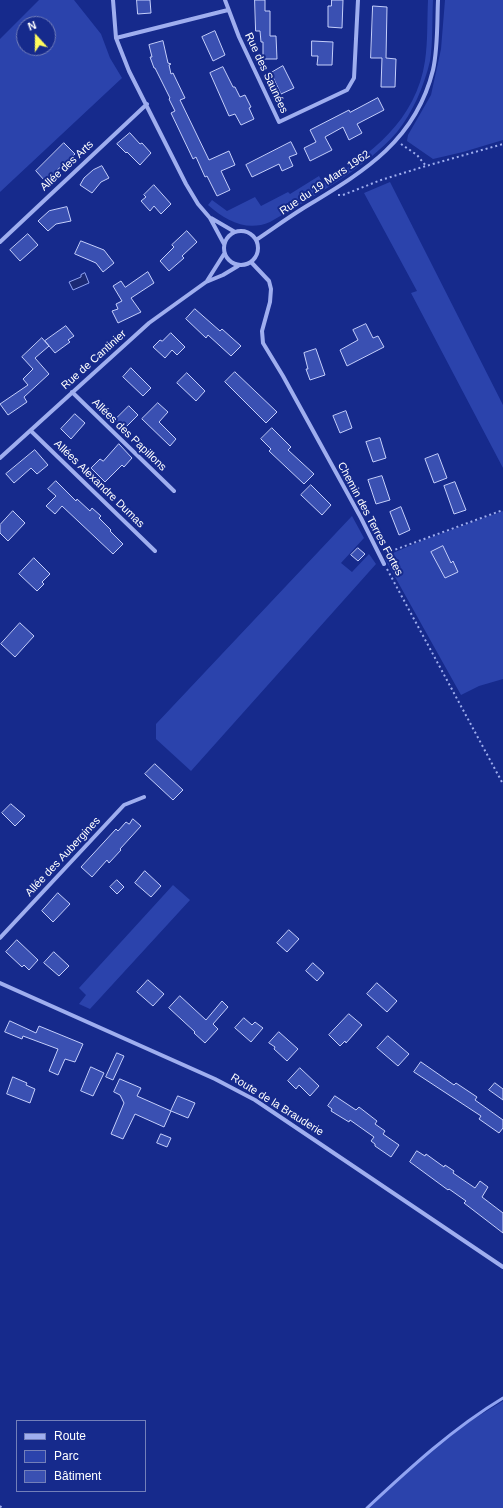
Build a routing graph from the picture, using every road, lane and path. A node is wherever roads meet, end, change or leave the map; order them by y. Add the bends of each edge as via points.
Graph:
1 (113, 0) edge
2 (225, 0) edge
3 (358, 0) edge
4 (438, 0) edge
5 (228, 10) junction
6 (116, 38) junction
7 (147, 104) junction
8 (396, 141) junction
9 (503, 144) edge
10 (426, 166) junction
11 (331, 191) junction
12 (210, 218) junction
13 (235, 232) junction
14 (256, 240) junction
15 (0, 242) edge
16 (224, 244) junction
17 (224, 254) junction
18 (251, 262) junction
19 (238, 266) junction
20 (206, 282) junction
21 (72, 392) junction
22 (31, 431) junction
23 (0, 458) edge
24 (174, 491) dead end
25 (503, 510) edge
26 (155, 551) dead end
27 (380, 556) junction
28 (384, 564) joint
29 (503, 784) edge
30 (144, 797) dead end
31 (0, 938) edge
32 (0, 983) edge
33 (503, 1267) edge

1 - 6 street
2 - 5 street, Rue des Saunées
3 - 5 street, Rue des Saunées via 354,78 348,90 279,122 238,37
4 - 8 street, Rue du 19 Mars 1962 via 433,68 429,85 416,114
5 - 6 street
6 - 7 street
7 - 12 street via 186,184
7 - 15 street, Allée des Arts
8 - 10 path via 417,155
8 - 11 street, Rue du 19 Mars 1962 via 381,156
9 - 10 path
10 - 11 path via 343,195
11 - 14 street, Rue du 19 Mars 1962
12 - 13 street
12 - 16 street
13 - 14 street via 247,232
13 - 16 street
14 - 18 street via 258,252
16 - 17 street
17 - 19 street via 232,264
17 - 20 street, Rue de Cantinier
18 - 19 street
18 - 27 street, Chemin des Terres Fortes via 269,281 271,289 262,331 263,343 362,518
19 - 20 street, Rue de Cantinier
20 - 21 street, Rue de Cantinier via 149,323
21 - 22 street, Rue de Cantinier
21 - 24 street, Allées des Papillons
22 - 23 street, Rue de Cantinier
22 - 26 street, Allées Alexandre Dumas
25 - 27 path
27 - 28 street, Chemin des Terres Fortes
28 - 29 path, Chemin des Terres Fortes
30 - 31 street, Allée des Aubergines via 124,805
32 - 33 street, Route de la Brauderie via 215,1079 255,1100

